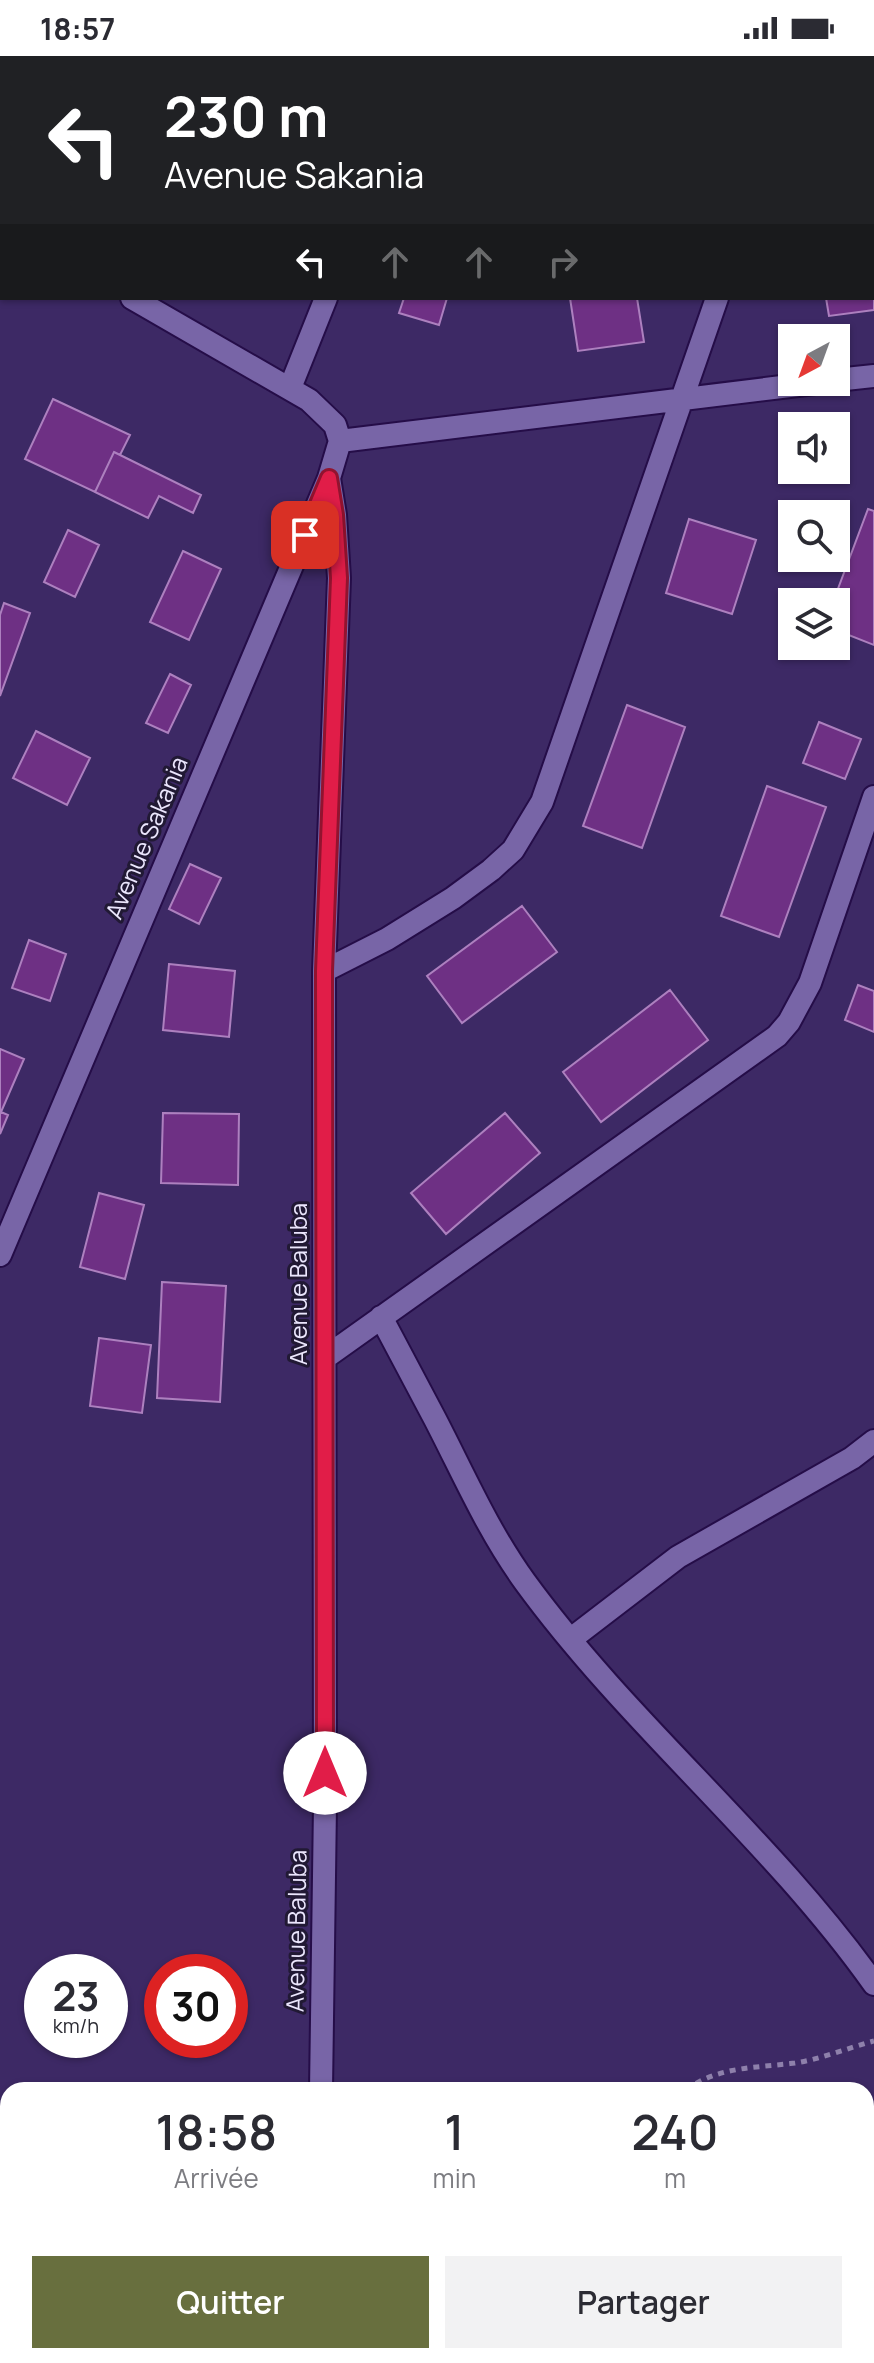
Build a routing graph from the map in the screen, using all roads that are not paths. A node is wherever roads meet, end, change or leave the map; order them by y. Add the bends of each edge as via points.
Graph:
1 (136, 300) edge
2 (325, 300) edge
3 (716, 300) edge
4 (874, 376) edge
5 (850, 379) edge
6 (778, 387) edge
7 (290, 388) junction
8 (683, 399) junction
9 (340, 441) junction
10 (329, 478) junction
11 (874, 797) edge
12 (324, 971) junction
13 (0, 1255) edge
14 (381, 1317) junction
15 (326, 1357) junction
16 (874, 1441) edge
17 (571, 1639) junction
18 (874, 1984) edge
19 (321, 2082) edge

1 - 7 street
2 - 7 street
3 - 8 street
4 - 5 street
6 - 8 street
7 - 9 street via 325,414
8 - 9 street
8 - 12 street via 542,802 528,829 513,850 453,898
9 - 10 street, Avenue Sakania
10 - 12 street, Avenue Baluba via 339,578
10 - 13 street, Avenue Sakania
11 - 14 street via 810,983 777,1036
12 - 15 street, Avenue Baluba
14 - 15 street
14 - 17 street via 491,1531
15 - 19 street, Avenue Baluba
16 - 17 street via 678,1557
17 - 18 street via 801,1894

